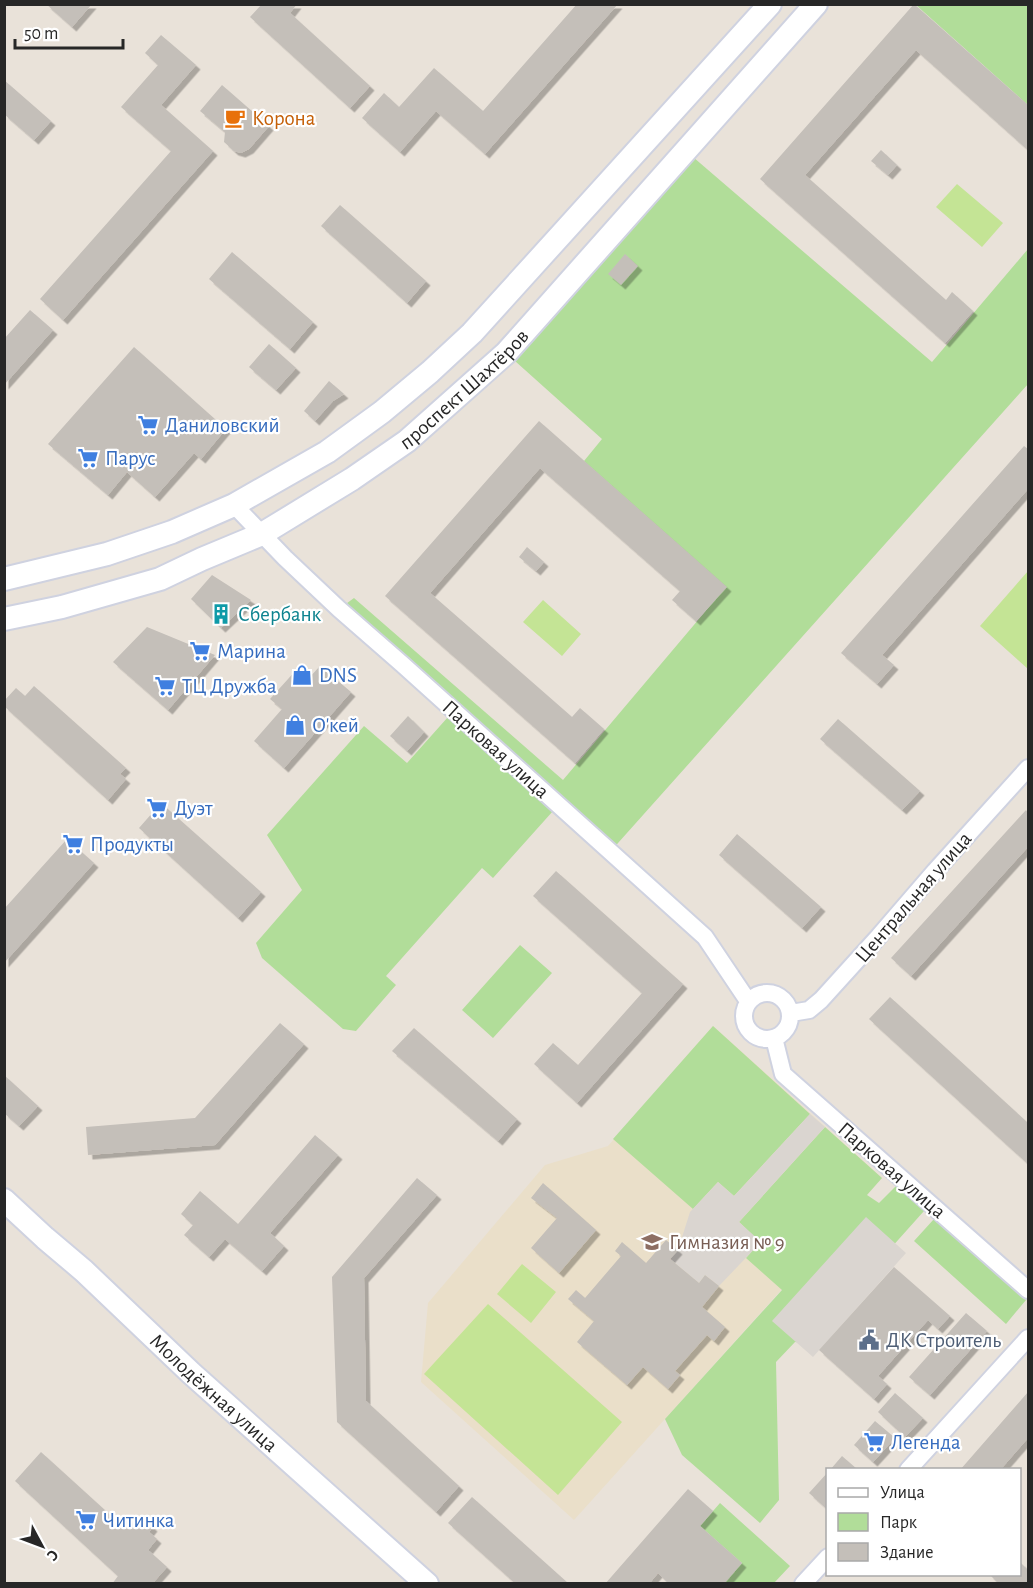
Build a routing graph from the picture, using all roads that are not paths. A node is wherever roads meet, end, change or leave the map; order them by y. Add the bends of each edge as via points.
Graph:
1 (770, 4) edge
2 (816, 4) edge
3 (234, 505) junction
4 (262, 534) junction
5 (4, 579) edge
6 (4, 620) edge
7 (1029, 768) edge
8 (748, 1001) junction
9 (791, 1013) junction
10 (774, 1038) junction
11 (4, 1200) edge
12 (1029, 1290) edge
13 (1029, 1338) edge
14 (910, 1468) edge
15 (826, 1559) edge
16 (427, 1584) edge
17 (803, 1584) edge

1 - 3 main road, проспект Шахтёров via 472,333 430,372 327,452
2 - 4 main road, проспект Шахтёров via 506,353 407,441
3 - 4 street, Парковая улица
3 - 5 main road, проспект Шахтёров via 107,554
4 - 6 main road, проспект Шахтёров via 160,579
4 - 8 street, Парковая улица via 339,609 705,937
7 - 9 street, Центральная улица via 821,1000 809,1010
8 - 9 street via 761,993 774,993 785,1001
8 - 10 street via 743,1016 750,1032 766,1040
9 - 10 street via 787,1028
10 - 12 street, Парковая улица via 783,1074
11 - 16 main road, Молодёжная улица
13 - 14 street
15 - 17 street

